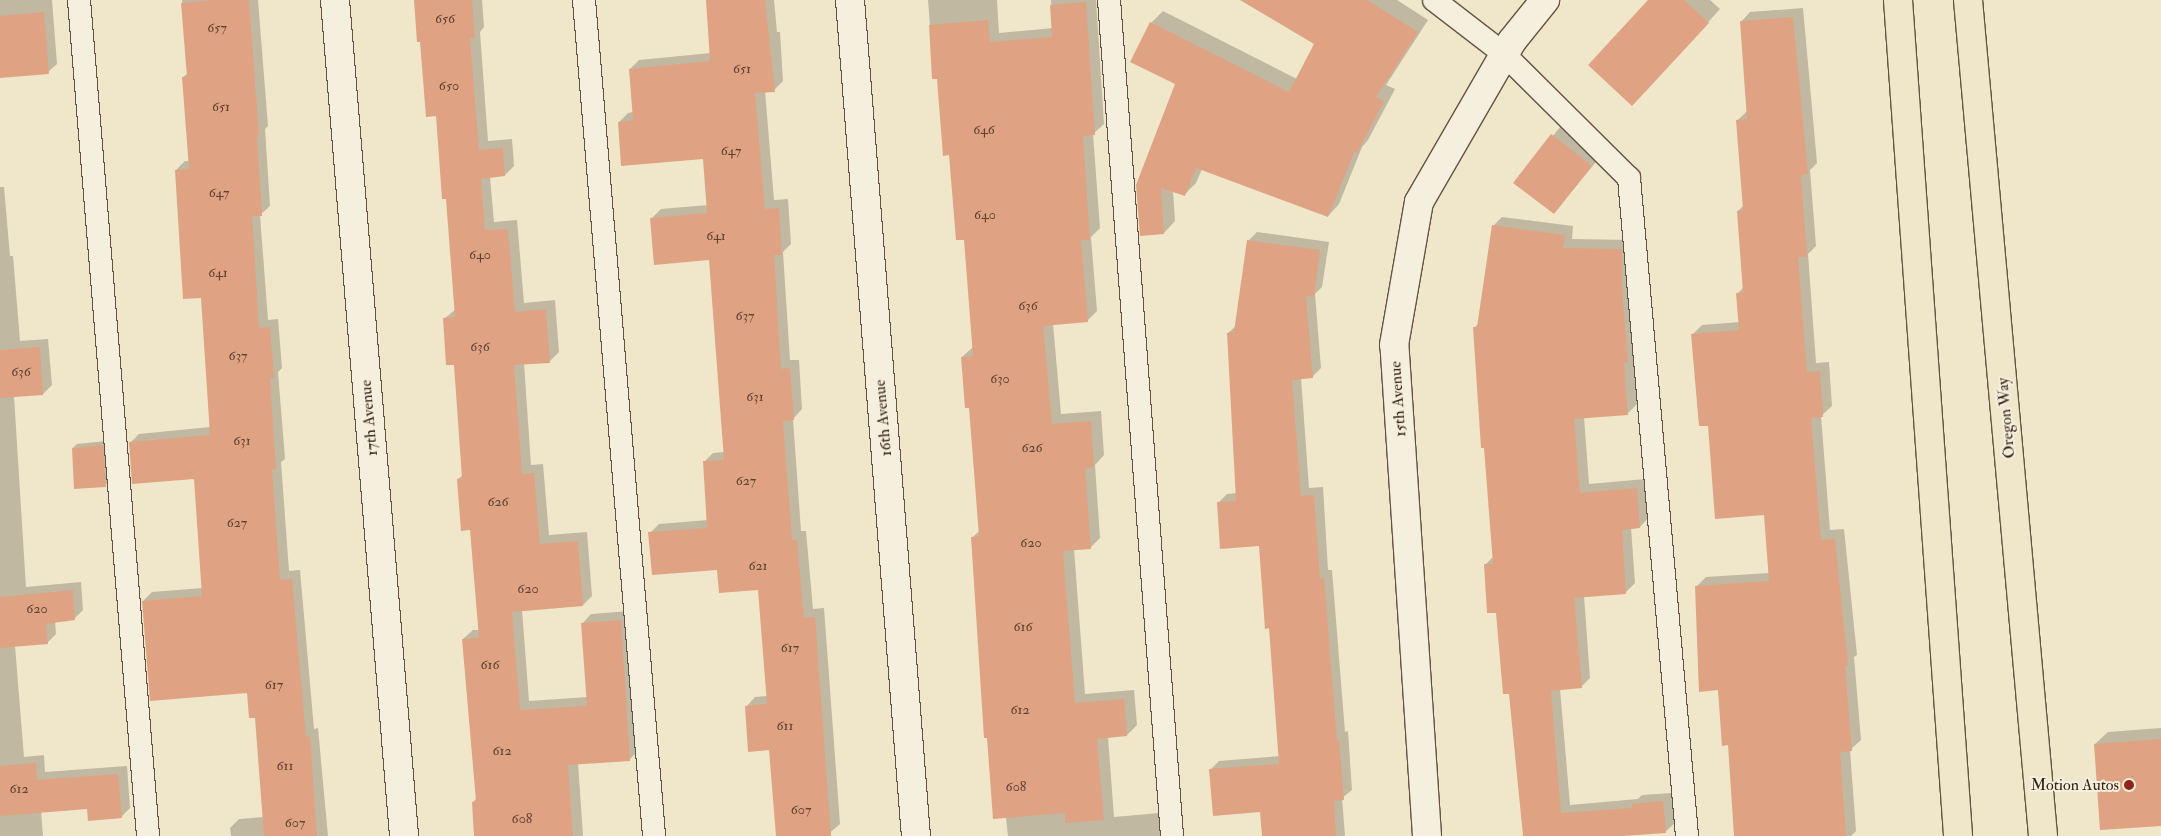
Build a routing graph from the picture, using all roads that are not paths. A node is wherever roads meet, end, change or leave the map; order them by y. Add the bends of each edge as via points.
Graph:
1 (79, 0) edge
2 (335, 0) edge
3 (584, 0) edge
4 (850, 0) edge
5 (1109, 0) edge
6 (1434, 0) edge
7 (1545, 0) edge
8 (1898, 0) edge
9 (1968, 0) edge
10 (1504, 54) junction
11 (148, 836) edge
12 (404, 836) edge
13 (654, 836) edge
14 (916, 836) edge
15 (1172, 836) edge
16 (1427, 836) edge
17 (1687, 836) edge
18 (1958, 836) edge
19 (2043, 836) edge

1 - 11 lane
2 - 12 street, 17th Avenue
3 - 13 lane
4 - 14 street, 16th Avenue
5 - 15 lane
6 - 10 lane
7 - 10 street, 15th Avenue
8 - 18 main road
9 - 19 main road, Oregon Way
10 - 16 street, 15th Avenue via 1420,202 1394,345
10 - 17 lane via 1629,178

